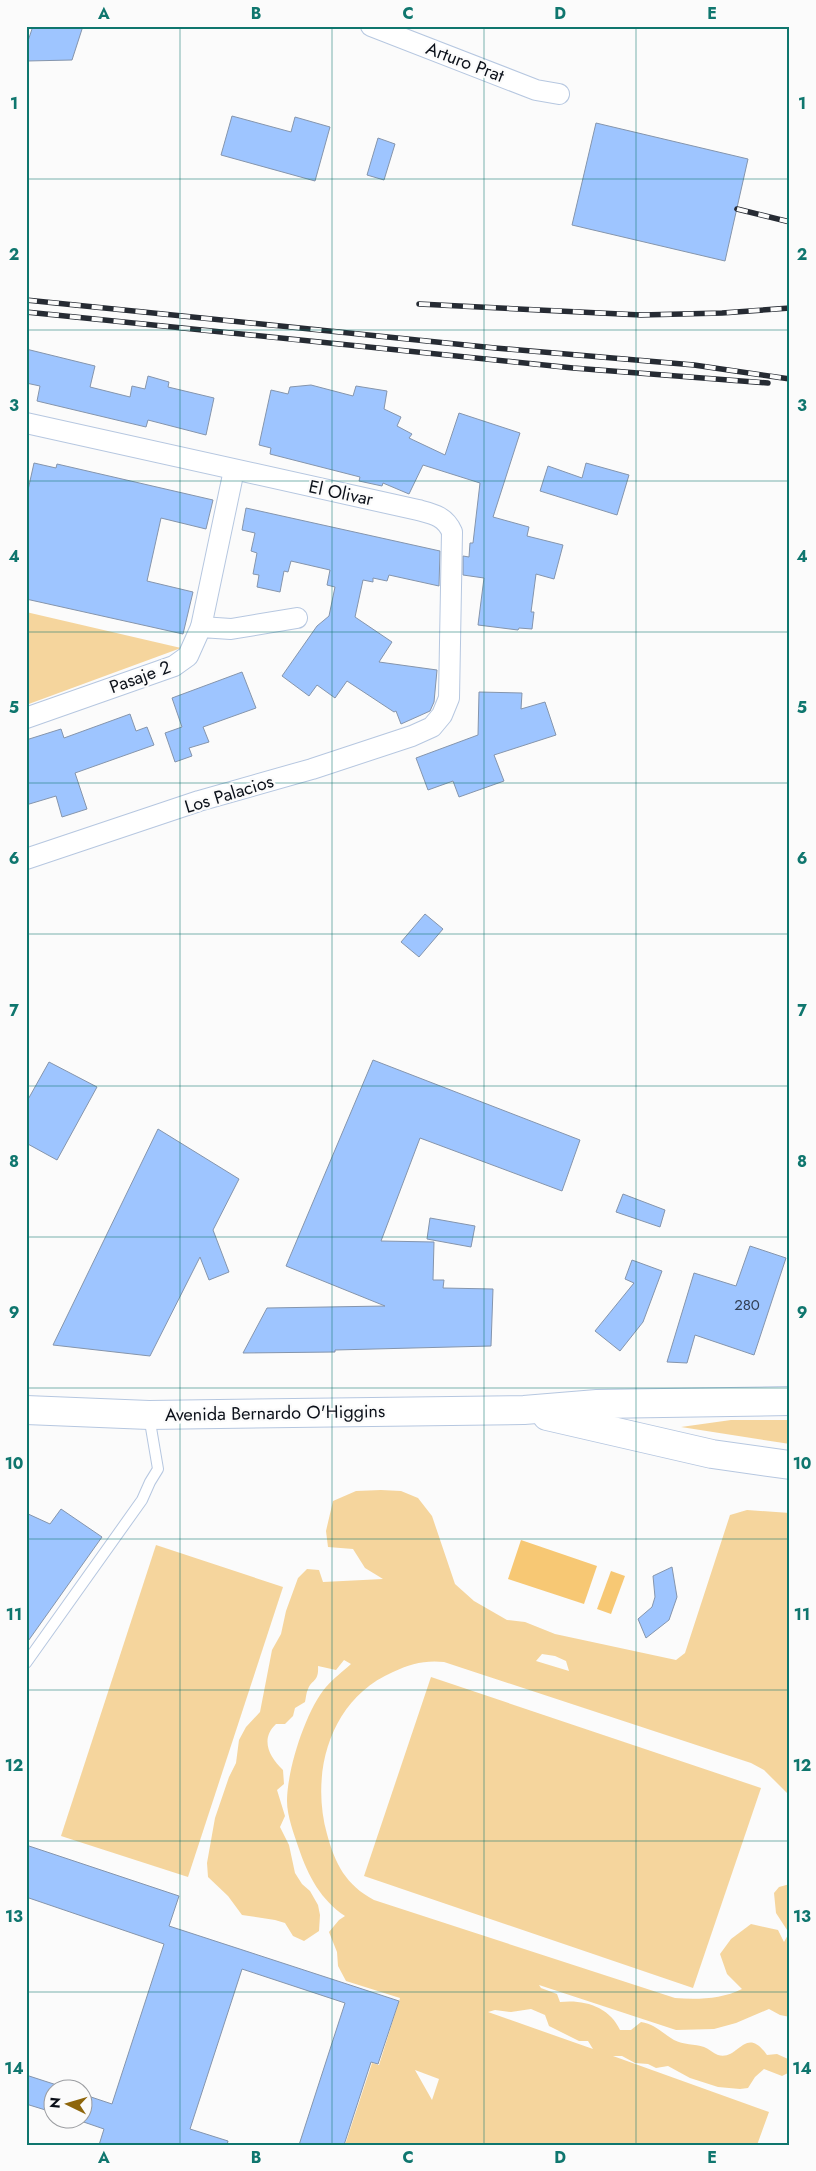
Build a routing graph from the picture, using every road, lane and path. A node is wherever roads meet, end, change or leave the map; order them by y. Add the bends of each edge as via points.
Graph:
1 (371, 26) edge
2 (560, 94) dead end
3 (26, 423) edge
4 (234, 470) junction
5 (297, 618) dead end
6 (201, 627) junction
7 (26, 718) edge
8 (432, 727) joint
9 (26, 859) edge
10 (790, 1401) edge
11 (26, 1410) edge
12 (524, 1410) junction
13 (149, 1414) junction
14 (790, 1465) edge
15 (26, 1663) edge

1 - 2 street, Arturo Prat via 536,90
3 - 4 street, El Olivar
4 - 6 street, Pasaje 2
4 - 8 street, El Olivar via 418,510 440,516 448,523 452,532 449,698 442,716
5 - 6 street via 231,629
6 - 7 street, Pasaje 2 via 188,656 174,666
8 - 9 street, Los Palacios via 353,756 199,801
10 - 12 main road, Avenida Bernardo O'Higgins via 597,1404
11 - 13 main road, Avenida Bernardo O'Higgins
12 - 13 main road, Avenida Bernardo O'Higgins
12 - 14 main road, Avenida Bernardo O'Higgins via 712,1454
13 - 15 lane via 158,1469 142,1500

